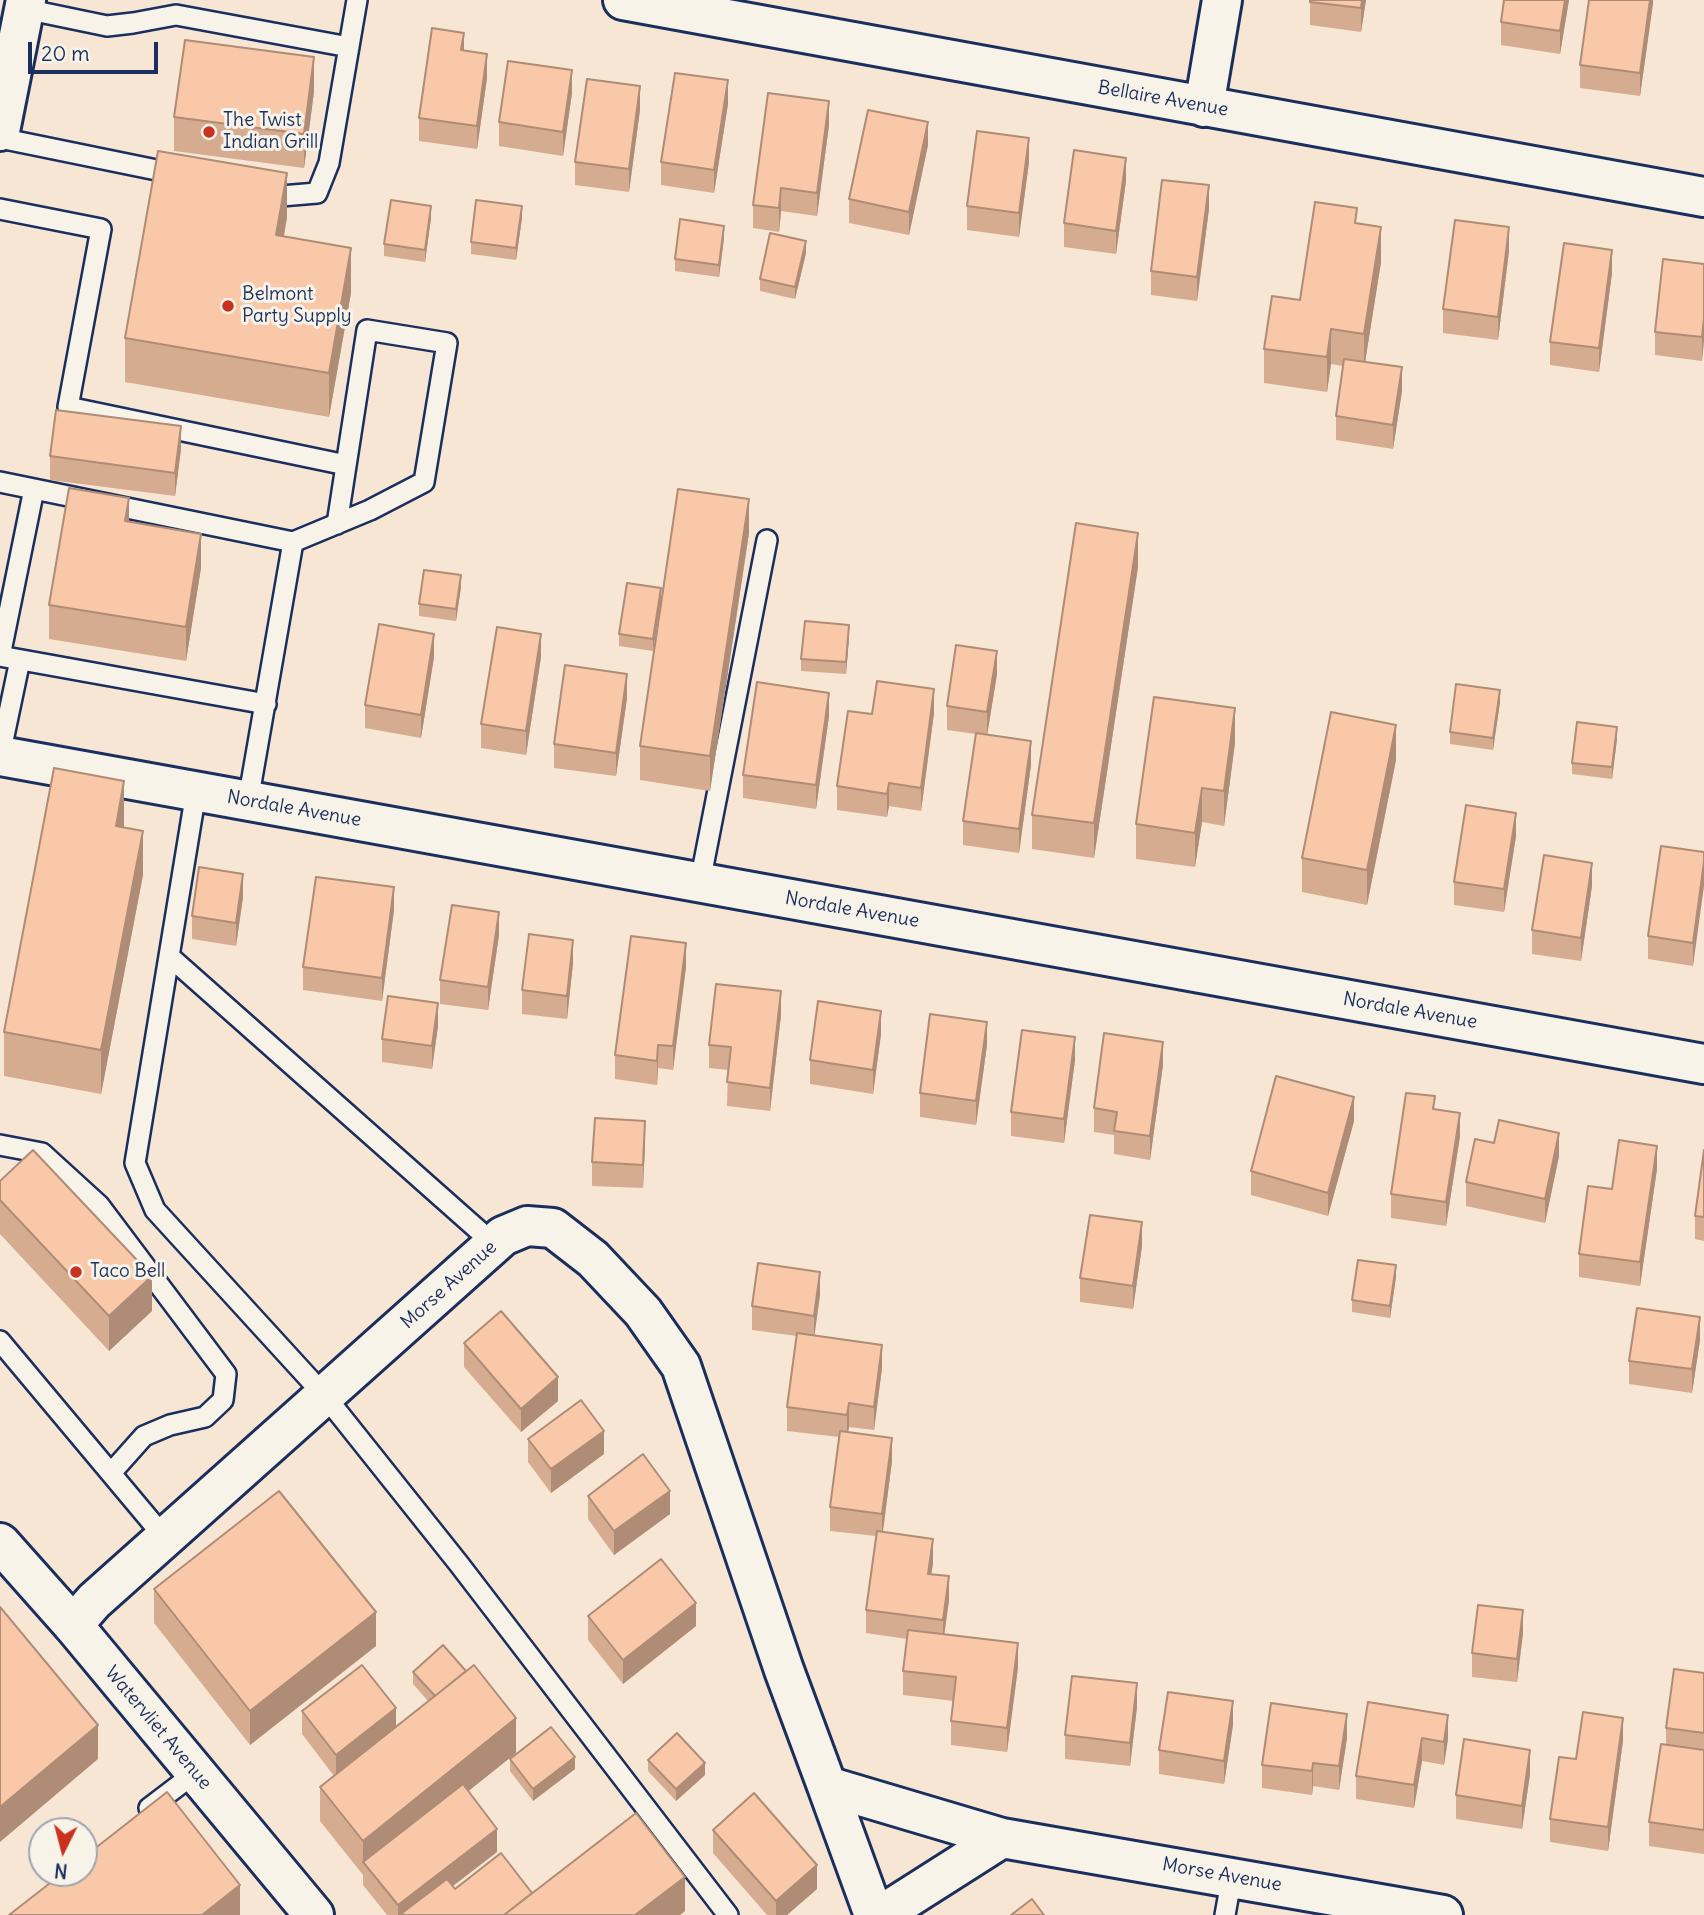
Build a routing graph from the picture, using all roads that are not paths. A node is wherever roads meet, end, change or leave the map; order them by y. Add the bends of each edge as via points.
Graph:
1 (357, 0) edge
2 (622, 0) edge
3 (1222, 0) edge
4 (25, 4) edge
5 (349, 47) junction
6 (1204, 107) junction
7 (0, 131) edge
8 (0, 138) edge
9 (201, 179) edge
10 (241, 187) edge
11 (1704, 197) edge
12 (0, 209) edge
13 (346, 465) junction
14 (0, 482) edge
15 (34, 489) junction
16 (337, 524) junction
17 (766, 540) dead end
18 (293, 542) junction
19 (20, 660) junction
20 (266, 704) junction
21 (0, 755) edge
22 (195, 792) junction
23 (248, 801) junction
24 (700, 882) junction
25 (169, 956) junction
26 (1704, 1064) edge
27 (0, 1145) edge
28 (494, 1244) junction
29 (0, 1340) edge
30 (325, 1396) junction
31 (111, 1474) junction
32 (165, 1538) junction
33 (0, 1543) edge
34 (73, 1625) junction
35 (195, 1773) junction
36 (827, 1786) junction
37 (135, 1820) edge
38 (1002, 1838) junction
39 (1232, 1876) junction
40 (314, 1915) edge
41 (728, 1915) edge
42 (874, 1915) edge
43 (881, 1915) edge
44 (1225, 1915) edge
45 (1443, 1915) edge

1 - 5 lane
2 - 6 street, Bellaire Avenue
3 - 6 street
4 - 5 lane via 107,26 176,15
4 - 7 street
5 - 10 lane via 329,163 317,193 281,195
6 - 11 street, Bellaire Avenue
8 - 9 lane
12 - 13 lane via 101,229 68,407
13 - 16 lane
13 - 16 lane via 367,330 447,343 424,482
14 - 15 lane
15 - 18 lane
15 - 19 lane via 0,656
16 - 18 lane
17 - 24 lane
18 - 20 lane
19 - 20 lane
19 - 21 lane
20 - 23 lane
21 - 22 street, Nordale Avenue
22 - 23 street, Nordale Avenue
22 - 25 lane
23 - 24 street, Nordale Avenue
24 - 26 street, Nordale Avenue
25 - 28 lane
25 - 30 lane via 135,1163 155,1210
27 - 31 lane via 42,1153 99,1205 226,1374 223,1400 205,1417 144,1436
28 - 30 street, Morse Avenue
28 - 36 street, Morse Avenue via 527,1226 553,1227 593,1259 643,1312 681,1367
29 - 31 lane
30 - 32 street, Morse Avenue
30 - 41 lane
31 - 32 lane
32 - 34 street, Morse Avenue
33 - 34 street, Watervliet Avenue
34 - 35 street, Watervliet Avenue
35 - 37 lane
35 - 40 street, Watervliet Avenue
36 - 38 street, Morse Avenue
36 - 42 street, Morse Avenue
38 - 39 street, Morse Avenue
38 - 43 street
39 - 44 lane
39 - 45 street, Morse Avenue

